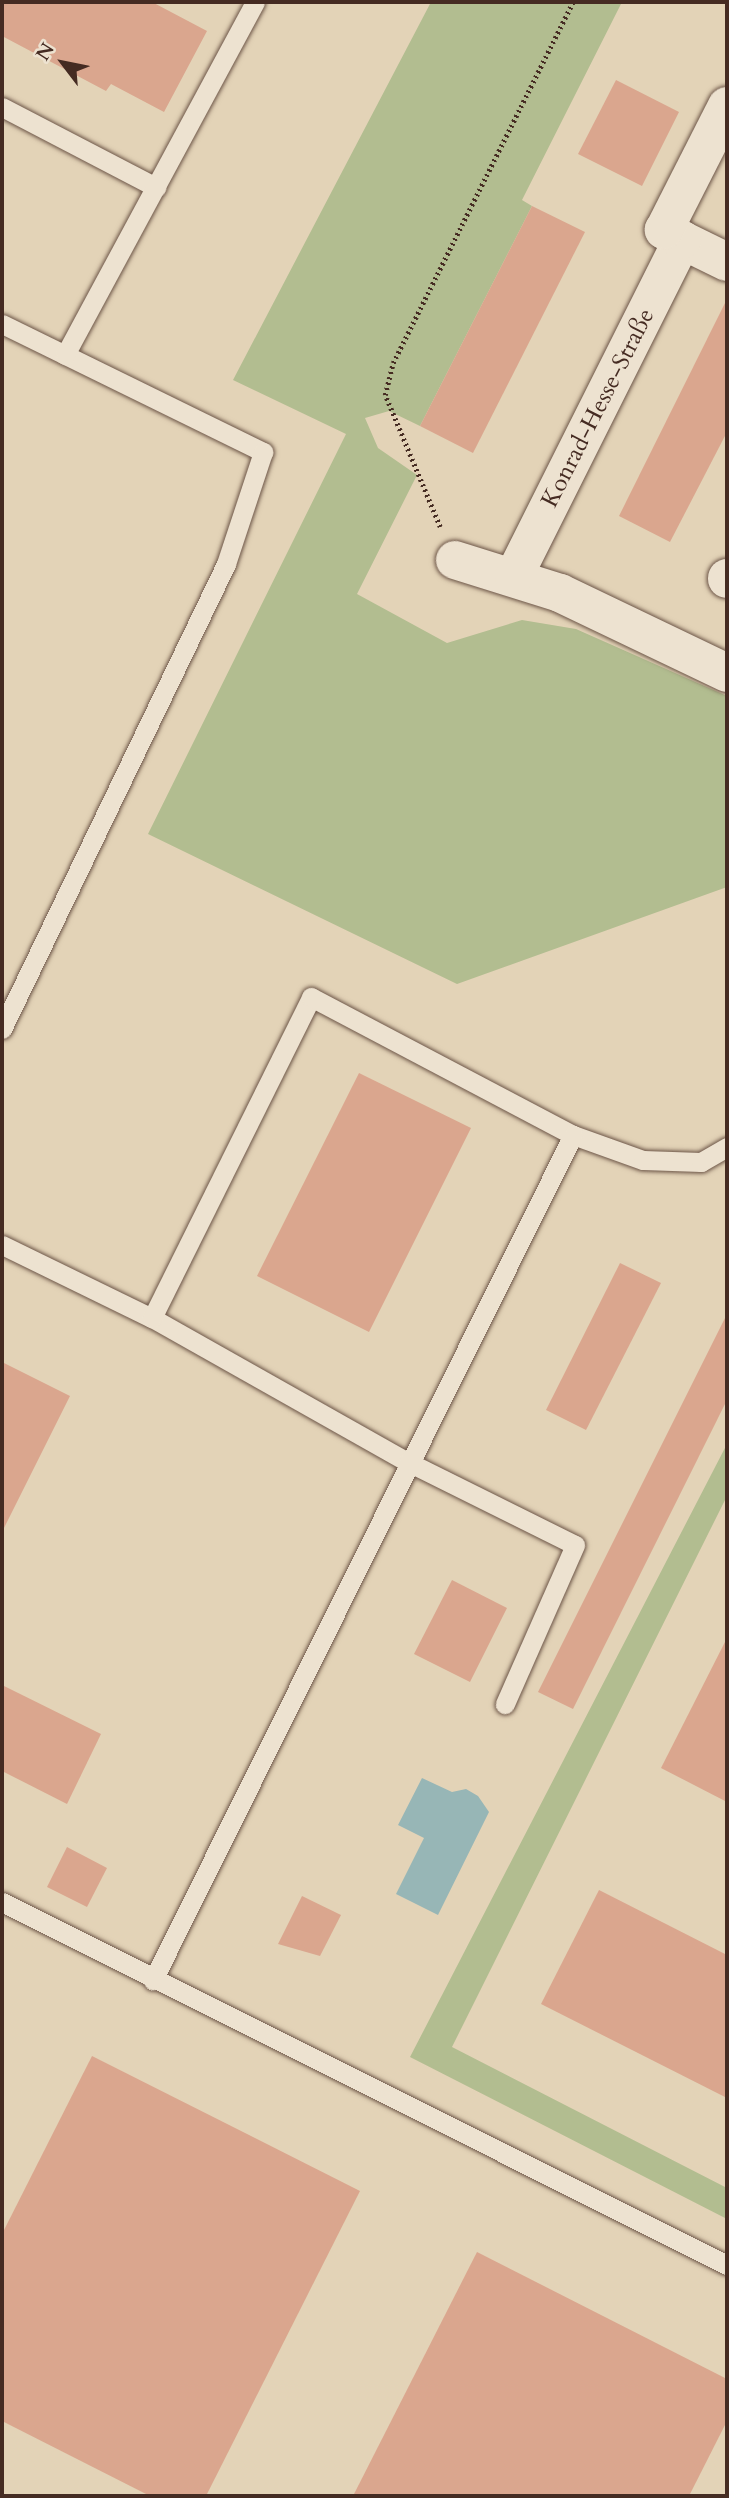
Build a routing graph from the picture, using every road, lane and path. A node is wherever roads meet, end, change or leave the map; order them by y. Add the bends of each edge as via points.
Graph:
1 (255, 2) edge
2 (573, 2) edge
3 (727, 106) edge
4 (2, 107) edge
5 (156, 187) junction
6 (682, 240) junction
7 (727, 262) edge
8 (2, 324) edge
9 (65, 355) junction
10 (455, 560) joint
11 (513, 576) junction
12 (727, 673) edge
13 (2, 1029) edge
14 (573, 1135) junction
15 (727, 1147) edge
16 (2, 1245) edge
17 (152, 1318) junction
18 (408, 1462) junction
19 (505, 1704) dead end
20 (2, 1902) edge
21 (153, 1980) junction
22 (727, 2265) edge

1 - 5 lane
2 - 10 path via 393,363 385,395
3 - 6 street via 664,230
4 - 5 lane
5 - 9 lane
6 - 7 street
6 - 11 street, Konrad-Hesse-Straße
8 - 9 lane
9 - 13 lane via 263,452 226,564
10 - 11 street
11 - 12 street
14 - 15 lane via 643,1160 701,1162
14 - 17 lane via 311,997
14 - 18 lane
16 - 17 lane
17 - 18 lane
18 - 19 lane via 575,1545
18 - 21 lane
20 - 21 lane
21 - 22 lane

